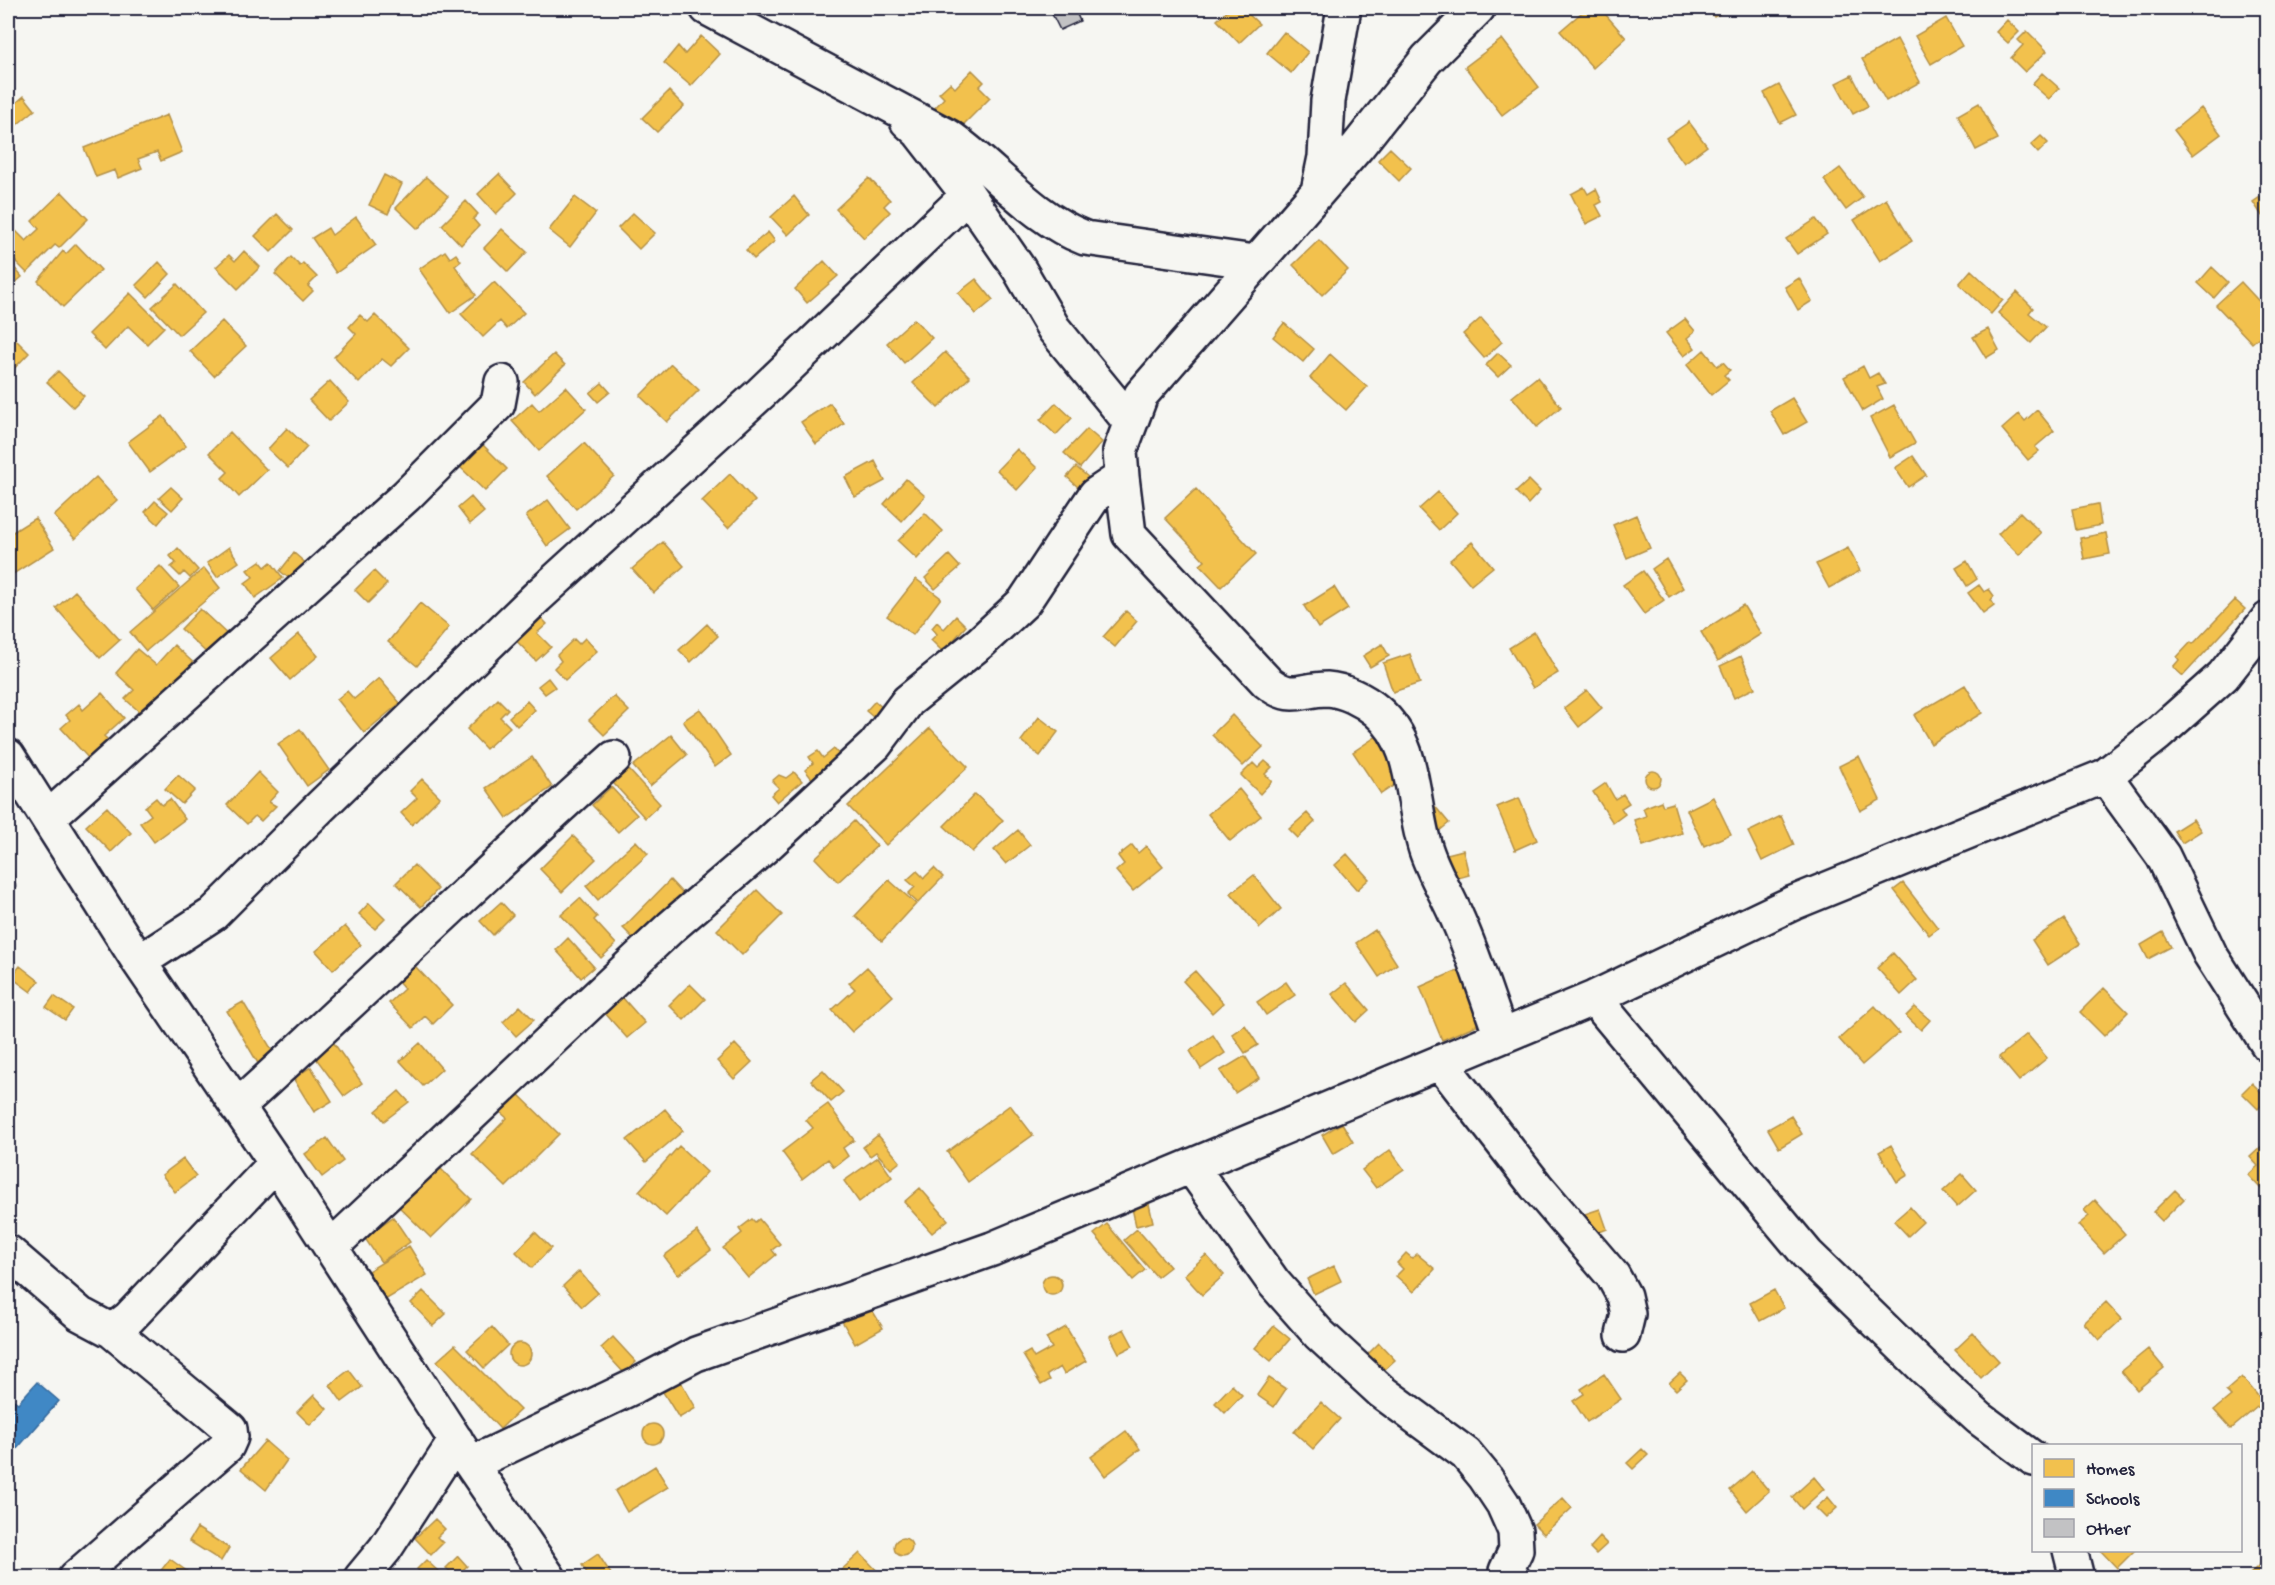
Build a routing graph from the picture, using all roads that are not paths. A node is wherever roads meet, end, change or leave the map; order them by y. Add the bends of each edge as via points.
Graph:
1 (707, 8) edge
2 (1344, 8) edge
3 (1478, 8) edge
4 (890, 106) junction
5 (1318, 191) junction
6 (968, 195) junction
7 (1255, 262) junction
8 (502, 382) dead end
9 (1130, 422) junction
10 (1122, 477) junction
11 (2268, 619) edge
12 (8, 756) edge
13 (615, 758) dead end
14 (2105, 776) junction
15 (49, 817) junction
16 (139, 962) junction
17 (1594, 998) junction
18 (1501, 1036) junction
19 (2268, 1045) edge
20 (1440, 1062) junction
21 (237, 1107) junction
22 (276, 1163) junction
23 (1191, 1166) junction
24 (331, 1247) junction
25 (8, 1252) edge
26 (112, 1331) junction
27 (1623, 1335) dead end
28 (464, 1452) junction
29 (2032, 1458) edge
30 (2070, 1552) edge
31 (75, 1578) edge
32 (361, 1578) edge
33 (549, 1578) edge
34 (1513, 1578) edge
35 (2077, 1578) edge

1 - 4 street
2 - 5 street
3 - 5 street via 1427,59
4 - 6 street via 919,132
4 - 7 street via 948,136 979,158 1041,216 1061,229 1085,238
5 - 7 street
6 - 9 street via 1054,329
6 - 16 street via 761,393 537,597 213,914
7 - 9 street via 1141,395
8 - 15 street via 498,404 406,496
9 - 10 street via 1120,451
10 - 18 street via 1130,534 1267,682 1289,695 1329,689 1352,695 1394,727 1406,753 1425,849 1458,919
10 - 24 street via 1095,495 1024,602 908,701 875,745 671,927
11 - 14 street via 2223,676
12 - 15 street
13 - 21 street via 512,849 356,1000
14 - 17 street via 1792,903
14 - 19 street via 2163,856 2210,954
15 - 16 street
16 - 21 street
17 - 18 street
17 - 29 street via 1808,1254 1979,1418
18 - 20 street
20 - 23 street
20 - 27 street via 1536,1186 1613,1276 1628,1314
21 - 22 street
22 - 24 street
22 - 26 street via 129,1318
23 - 28 street via 992,1249 696,1354 635,1386
23 - 34 street via 1274,1283 1319,1334 1382,1392 1466,1454 1485,1477 1515,1532 1516,1550 1506,1571
24 - 28 street
25 - 26 street via 80,1314
26 - 31 street via 230,1429 231,1437 226,1446
28 - 32 street
28 - 33 street
30 - 35 street

